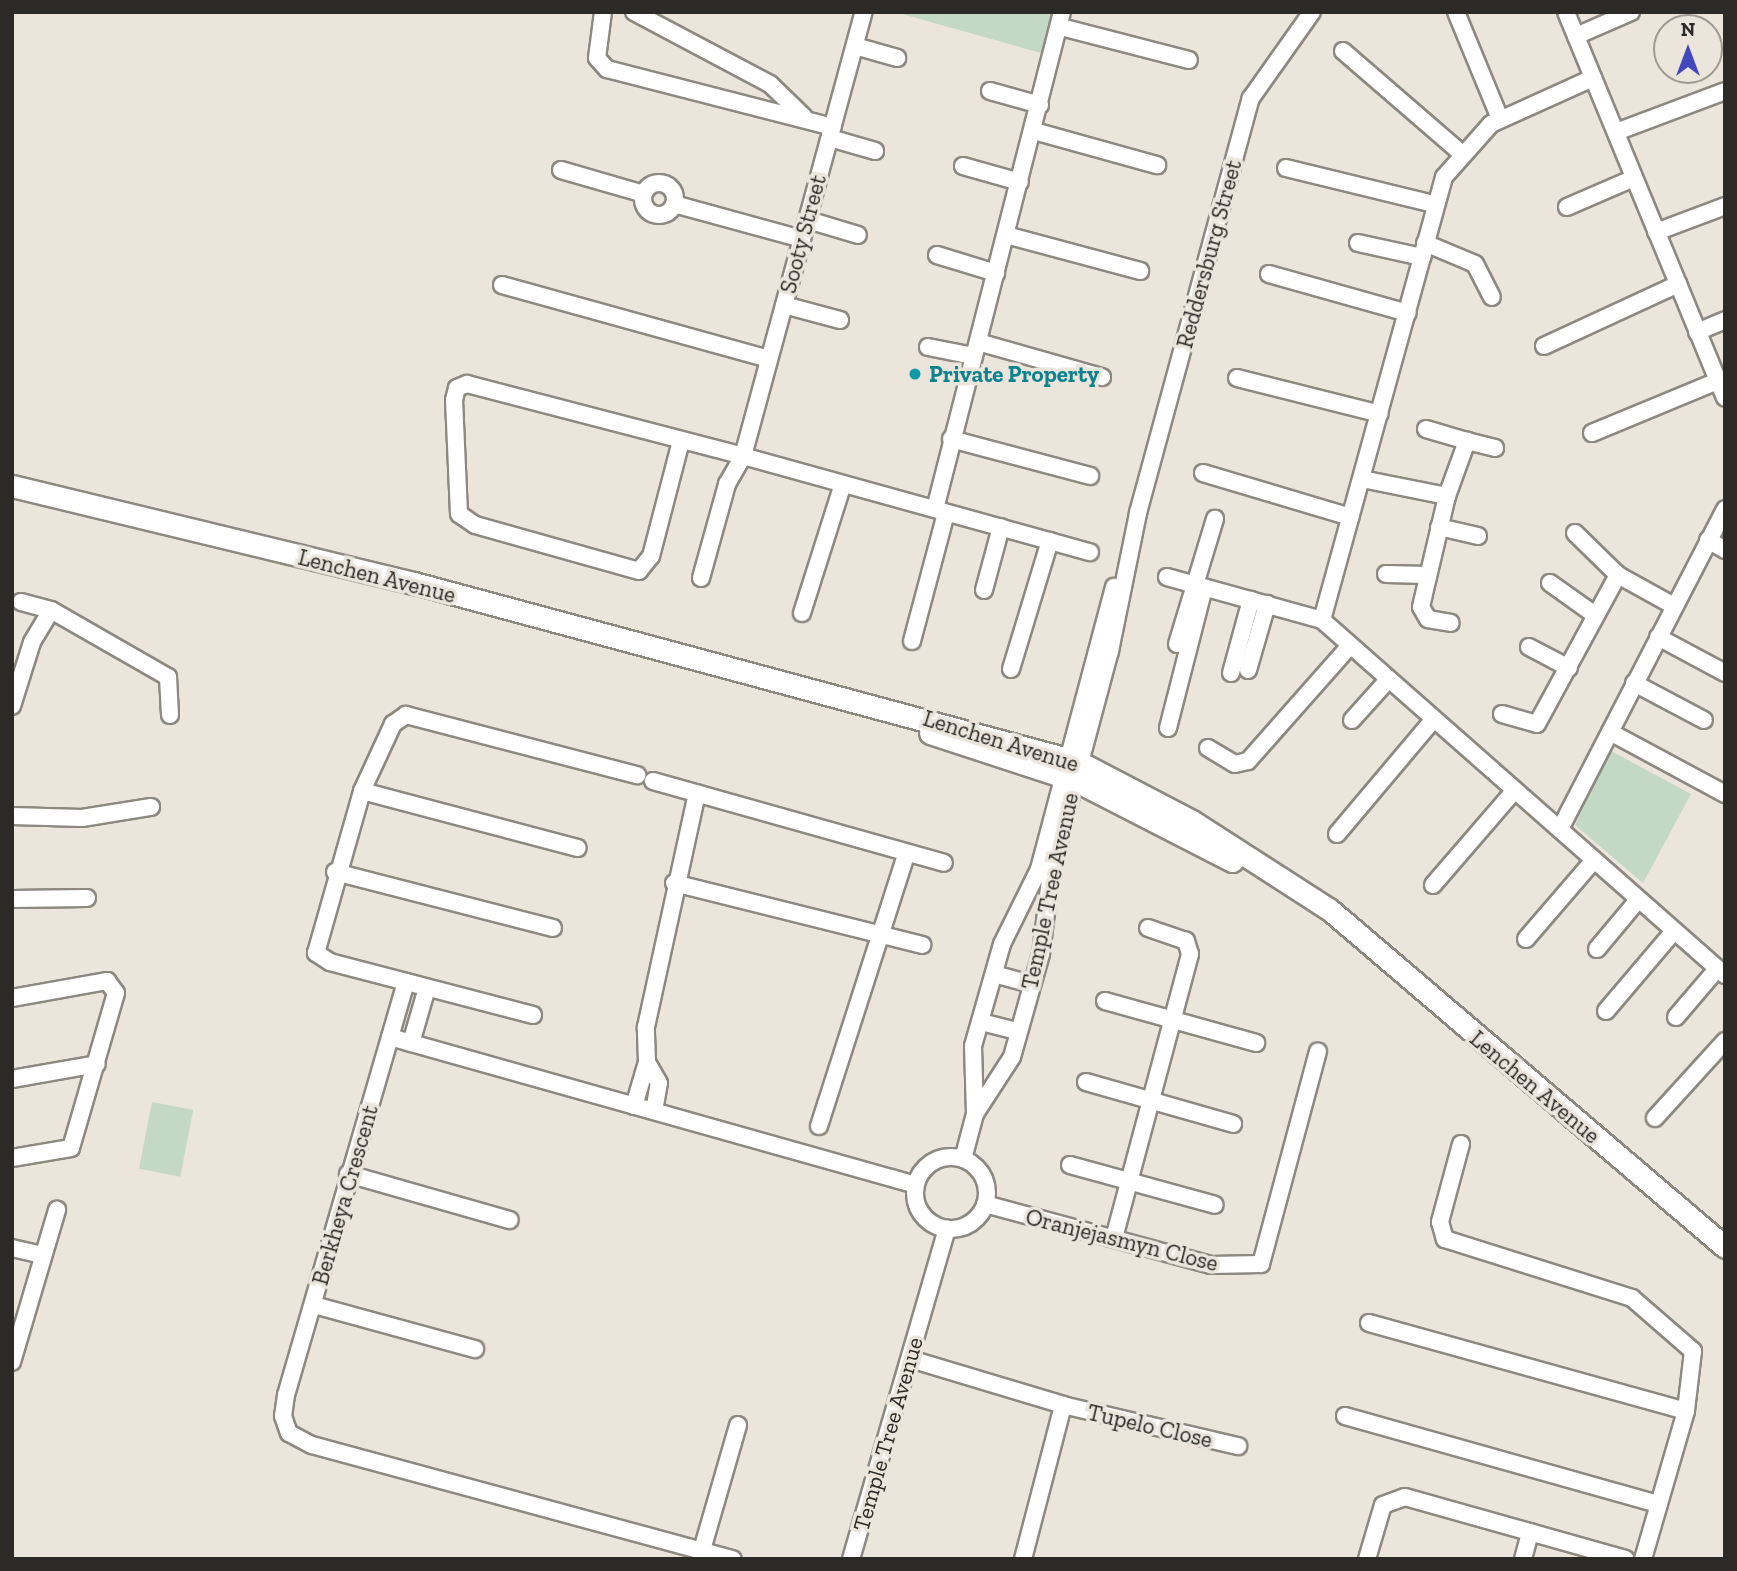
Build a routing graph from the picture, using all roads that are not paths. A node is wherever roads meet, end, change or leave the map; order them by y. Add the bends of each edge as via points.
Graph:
1 (603, 12) edge
2 (634, 12) edge
3 (864, 12) edge
4 (1311, 12) edge
5 (1456, 12) edge
6 (1566, 12) edge
7 (1631, 12) edge
8 (1062, 19) edge
9 (1576, 36) junction
10 (855, 46) junction
11 (1343, 51) dead end
12 (897, 58) dead end
13 (1189, 60) dead end
14 (1593, 78) junction
15 (1725, 90) edge
16 (990, 91) dead end
17 (1040, 105) junction
18 (804, 117) junction
19 (1500, 118) junction
20 (1034, 131) junction
21 (831, 132) junction
22 (1616, 132) junction
23 (875, 151) dead end
24 (1461, 153) junction
25 (1157, 165) dead end
26 (963, 166) dead end
27 (1286, 168) dead end
28 (561, 170) dead end
29 (1634, 178) junction
30 (1020, 182) junction
31 (1434, 204) junction
32 (1725, 206) edge
33 (1567, 207) dead end
34 (807, 219) junction
35 (1656, 232) junction
36 (858, 235) dead end
37 (1006, 235) junction
38 (802, 239) junction
39 (1358, 243) dead end
40 (1423, 250) junction
41 (937, 255) dead end
42 (1140, 271) dead end
43 (996, 273) junction
44 (1269, 274) dead end
45 (1678, 284) junction
46 (502, 285) dead end
47 (1492, 297) dead end
48 (784, 305) junction
49 (1408, 313) junction
50 (840, 320) dead end
51 (1725, 320) edge
52 (1725, 331) edge
53 (1699, 337) junction
54 (1544, 346) dead end
55 (928, 347) dead end
56 (976, 349) junction
57 (769, 359) junction
58 (1102, 377) dead end
59 (1237, 378) dead end
60 (1720, 390) edge
61 (1380, 414) junction
62 (1426, 429) dead end
63 (1600, 435) dead end
64 (951, 439) junction
65 (681, 441) junction
66 (1467, 442) junction
67 (1495, 449) dead end
68 (743, 456) junction
69 (1203, 473) dead end
70 (1090, 476) dead end
71 (1362, 479) junction
72 (843, 484) junction
73 (12, 486) edge
74 (1447, 496) junction
75 (1725, 509) edge
76 (940, 511) junction
77 (1351, 517) junction
78 (1215, 519) dead end
79 (1001, 527) junction
80 (1439, 527) junction
81 (1575, 533) dead end
82 (1478, 536) dead end
83 (1708, 540) junction
84 (1050, 541) junction
85 (1725, 550) edge
86 (1090, 552) dead end
87 (1386, 574) dead end
88 (1428, 575) junction
89 (1618, 575) junction
90 (1167, 577) dead end
91 (701, 578) dead end
92 (1550, 583) dead end
93 (1199, 585) junction
94 (984, 590) dead end
95 (21, 602) dead end
96 (1259, 602) junction
97 (1674, 606) junction
98 (51, 610) junction
99 (802, 613) dead end
100 (1595, 615) junction
101 (1322, 620) junction
102 (1451, 624) dead end
103 (1660, 633) junction
104 (912, 641) dead end
105 (1177, 644) dead end
106 (1529, 648) dead end
107 (1351, 649) junction
108 (1725, 661) edge
109 (1569, 668) junction
110 (1011, 669) dead end
111 (1248, 670) dead end
112 (1231, 673) dead end
113 (1725, 673) edge
114 (1387, 681) junction
115 (1634, 683) junction
116 (12, 706) edge
117 (1502, 714) dead end
118 (170, 715) dead end
119 (1429, 718) junction
120 (1352, 720) dead end
121 (1704, 720) dead end
122 (1168, 728) dead end
123 (1610, 732) junction
124 (1280, 736) dead end
125 (1208, 748) dead end
126 (1071, 769) junction
127 (637, 775) dead end
128 (653, 781) dead end
129 (362, 791) junction
130 (1514, 791) junction
131 (697, 794) junction
132 (1725, 794) edge
133 (151, 807) dead end
134 (12, 816) edge
135 (1338, 826) dead end
136 (1560, 829) junction
137 (578, 848) dead end
138 (906, 855) junction
139 (1589, 858) junction
140 (944, 863) dead end
141 (335, 872) junction
142 (674, 883) junction
143 (1433, 885) dead end
144 (12, 898) edge
145 (87, 898) dead end
146 (1638, 900) junction
147 (1538, 911) dead end
148 (553, 928) dead end
149 (1148, 928) dead end
150 (1674, 932) junction
151 (884, 935) junction
152 (1526, 939) dead end
153 (922, 945) dead end
154 (1597, 949) dead end
155 (1721, 972) edge
156 (994, 974) junction
157 (406, 982) junction
158 (1031, 984) junction
159 (427, 988) junction
160 (12, 998) edge
161 (1105, 1000) dead end
162 (1606, 1011) dead end
163 (533, 1015) dead end
164 (1676, 1017) dead end
165 (1173, 1019) junction
166 (981, 1022) junction
167 (1018, 1031) junction
168 (390, 1037) junction
169 (1725, 1041) edge
170 (411, 1043) junction
171 (1256, 1043) dead end
172 (1318, 1052) dead end
173 (647, 1062) junction
174 (97, 1064) junction
175 (12, 1079) edge
176 (1086, 1082) dead end
177 (1150, 1100) junction
178 (634, 1106) junction
179 (654, 1111) junction
180 (975, 1114) junction
181 (1656, 1118) dead end
182 (1233, 1124) dead end
183 (819, 1126) dead end
184 (1461, 1144) dead end
185 (12, 1158) edge
186 (963, 1159) junction
187 (1070, 1165) dead end
188 (348, 1174) junction
189 (1128, 1181) junction
190 (916, 1185) junction
191 (985, 1204) junction
192 (1215, 1205) dead end
193 (57, 1210) dead end
194 (510, 1220) dead end
195 (947, 1229) junction
196 (1114, 1238) junction
197 (1725, 1247) edge
198 (12, 1248) edge
199 (43, 1255) junction
200 (314, 1305) junction
201 (1369, 1323) dead end
202 (475, 1349) dead end
203 (910, 1359) junction
204 (12, 1361) edge
205 (1063, 1405) junction
206 (1686, 1411) junction
207 (1345, 1416) dead end
208 (738, 1425) dead end
209 (1238, 1446) dead end
210 (1659, 1504) junction
211 (1530, 1532) junction
212 (702, 1550) junction
213 (1028, 1558) edge
214 (733, 1559) edge
215 (852, 1559) edge
216 (1367, 1559) edge
217 (1523, 1559) edge
218 (1625, 1559) edge
219 (1643, 1559) edge

1 - 18 street via 597,58 607,69
2 - 18 street via 770,84
3 - 10 street, Sooty Street
4 - 126 street, Reddersburg Street via 1251,98 1138,513 1111,651
5 - 19 street
6 - 9 street
7 - 9 street
8 - 13 street
8 - 17 street
9 - 14 street
10 - 12 street
10 - 21 street, Sooty Street
11 - 24 street
14 - 19 street
14 - 22 street
15 - 22 street
16 - 17 street
17 - 20 street
18 - 21 street
19 - 24 street
20 - 25 street
20 - 30 street
21 - 23 street
21 - 34 street, Sooty Street
22 - 29 street
24 - 31 street
26 - 30 street
27 - 31 street
28 - 38 street via 644,194 651,213 662,215 674,204
29 - 33 street
29 - 35 street
30 - 37 street
31 - 40 street
32 - 35 street
34 - 36 street
34 - 38 street, Sooty Street
35 - 45 street
37 - 42 street
37 - 43 street
38 - 48 street, Sooty Street
39 - 40 street
40 - 47 street via 1475,264
40 - 49 street
41 - 43 street
43 - 56 street
44 - 49 street
45 - 53 street
45 - 54 street
46 - 57 street
48 - 50 street
48 - 57 street, Sooty Street
49 - 61 street
51 - 53 street
52 - 53 street
53 - 60 street
55 - 56 street
56 - 58 street
56 - 64 street
57 - 68 street, Sooty Street
59 - 61 street
60 - 63 street
61 - 71 street
62 - 66 street
64 - 70 street
64 - 76 street
65 - 65 street via 462,384 454,400 459,514 475,526 642,571
65 - 68 street
66 - 67 street
66 - 74 street
68 - 72 street
68 - 91 street, Sooty Street via 727,484
69 - 77 street
71 - 74 street
71 - 77 street
72 - 76 street
72 - 99 street
73 - 126 main road, Lenchen Avenue via 414,583 741,671
74 - 80 street
75 - 83 street
76 - 79 street
76 - 104 street
77 - 101 street
78 - 93 street
79 - 84 street
79 - 94 street
80 - 82 street
80 - 88 street
81 - 89 street
83 - 85 street
83 - 97 street
84 - 86 street
84 - 110 street
87 - 88 street
88 - 102 street via 1424,615
89 - 97 street
89 - 100 street
90 - 93 street
92 - 100 street
93 - 96 street
93 - 105 street
93 - 122 street
95 - 98 street
96 - 101 street
96 - 111 street
96 - 112 street
97 - 103 street
98 - 116 street via 32,642
98 - 118 street via 169,677
100 - 109 street
101 - 107 street
103 - 108 street
103 - 113 street
103 - 115 street
106 - 109 street
107 - 114 street
107 - 124 street
107 - 125 street via 1248,761 1235,764
109 - 117 street via 1538,724
114 - 119 street
114 - 120 street
115 - 121 street
115 - 123 street
119 - 130 street
119 - 135 street
123 - 132 street
123 - 136 street
126 - 156 street, Temple Tree Avenue via 1039,869 1002,944
126 - 158 street, Temple Tree Avenue
126 - 197 main road, Lenchen Avenue via 1252,858 1346,927
127 - 129 street via 406,715 393,724
128 - 131 street
129 - 137 street
129 - 141 street
130 - 136 street
130 - 143 street
131 - 138 street
131 - 142 street
133 - 134 street via 82,818
136 - 139 street
138 - 140 street
138 - 151 street
139 - 146 street
139 - 147 street
139 - 152 street
141 - 148 street
141 - 157 street via 316,953
142 - 151 street
142 - 173 street via 646,1027
144 - 145 street
146 - 150 street
146 - 154 street
149 - 165 street via 1190,945
150 - 155 street
150 - 162 street
151 - 153 street
151 - 183 street
155 - 164 street
156 - 158 street
156 - 166 street, Temple Tree Avenue
157 - 159 street
157 - 168 street, Berkheya Crescent
158 - 167 street, Temple Tree Avenue
159 - 163 street
159 - 170 street
160 - 174 street via 112,983 116,993
161 - 165 street
165 - 171 street
165 - 177 street
166 - 167 street
166 - 180 street, Temple Tree Avenue via 971,1055
167 - 180 street, Temple Tree Avenue via 1011,1062
168 - 170 street
168 - 188 street, Berkheya Crescent
169 - 181 street
170 - 178 street
172 - 196 street, Oranjejasmyn Close via 1261,1264 1211,1265
173 - 178 street
173 - 179 street via 659,1083
174 - 175 street
174 - 185 street via 71,1148
176 - 177 street
177 - 182 street
177 - 189 street
178 - 179 street
179 - 190 street
180 - 186 street, Temple Tree Avenue
184 - 206 street via 1441,1236 1638,1301 1693,1351
186 - 190 street via 938,1159
186 - 191 street via 985,1182
187 - 189 street
188 - 194 street
188 - 200 street, Berkheya Crescent
189 - 192 street
189 - 196 street
190 - 195 street via 918,1208
191 - 195 street via 966,1226
191 - 196 street, Oranjejasmyn Close
193 - 199 street
195 - 203 street, Temple Tree Avenue
198 - 199 street
199 - 204 street
200 - 202 street
200 - 212 street, Berkheya Crescent via 284,1405 285,1424 295,1438
201 - 206 street
203 - 205 street, Tupelo Close
203 - 215 street, Temple Tree Avenue
205 - 209 street, Tupelo Close
205 - 213 street
206 - 210 street
207 - 210 street
208 - 212 street
210 - 219 street
211 - 216 street via 1397,1497 1381,1509
211 - 217 street
211 - 218 street
212 - 214 street, Berkheya Crescent

